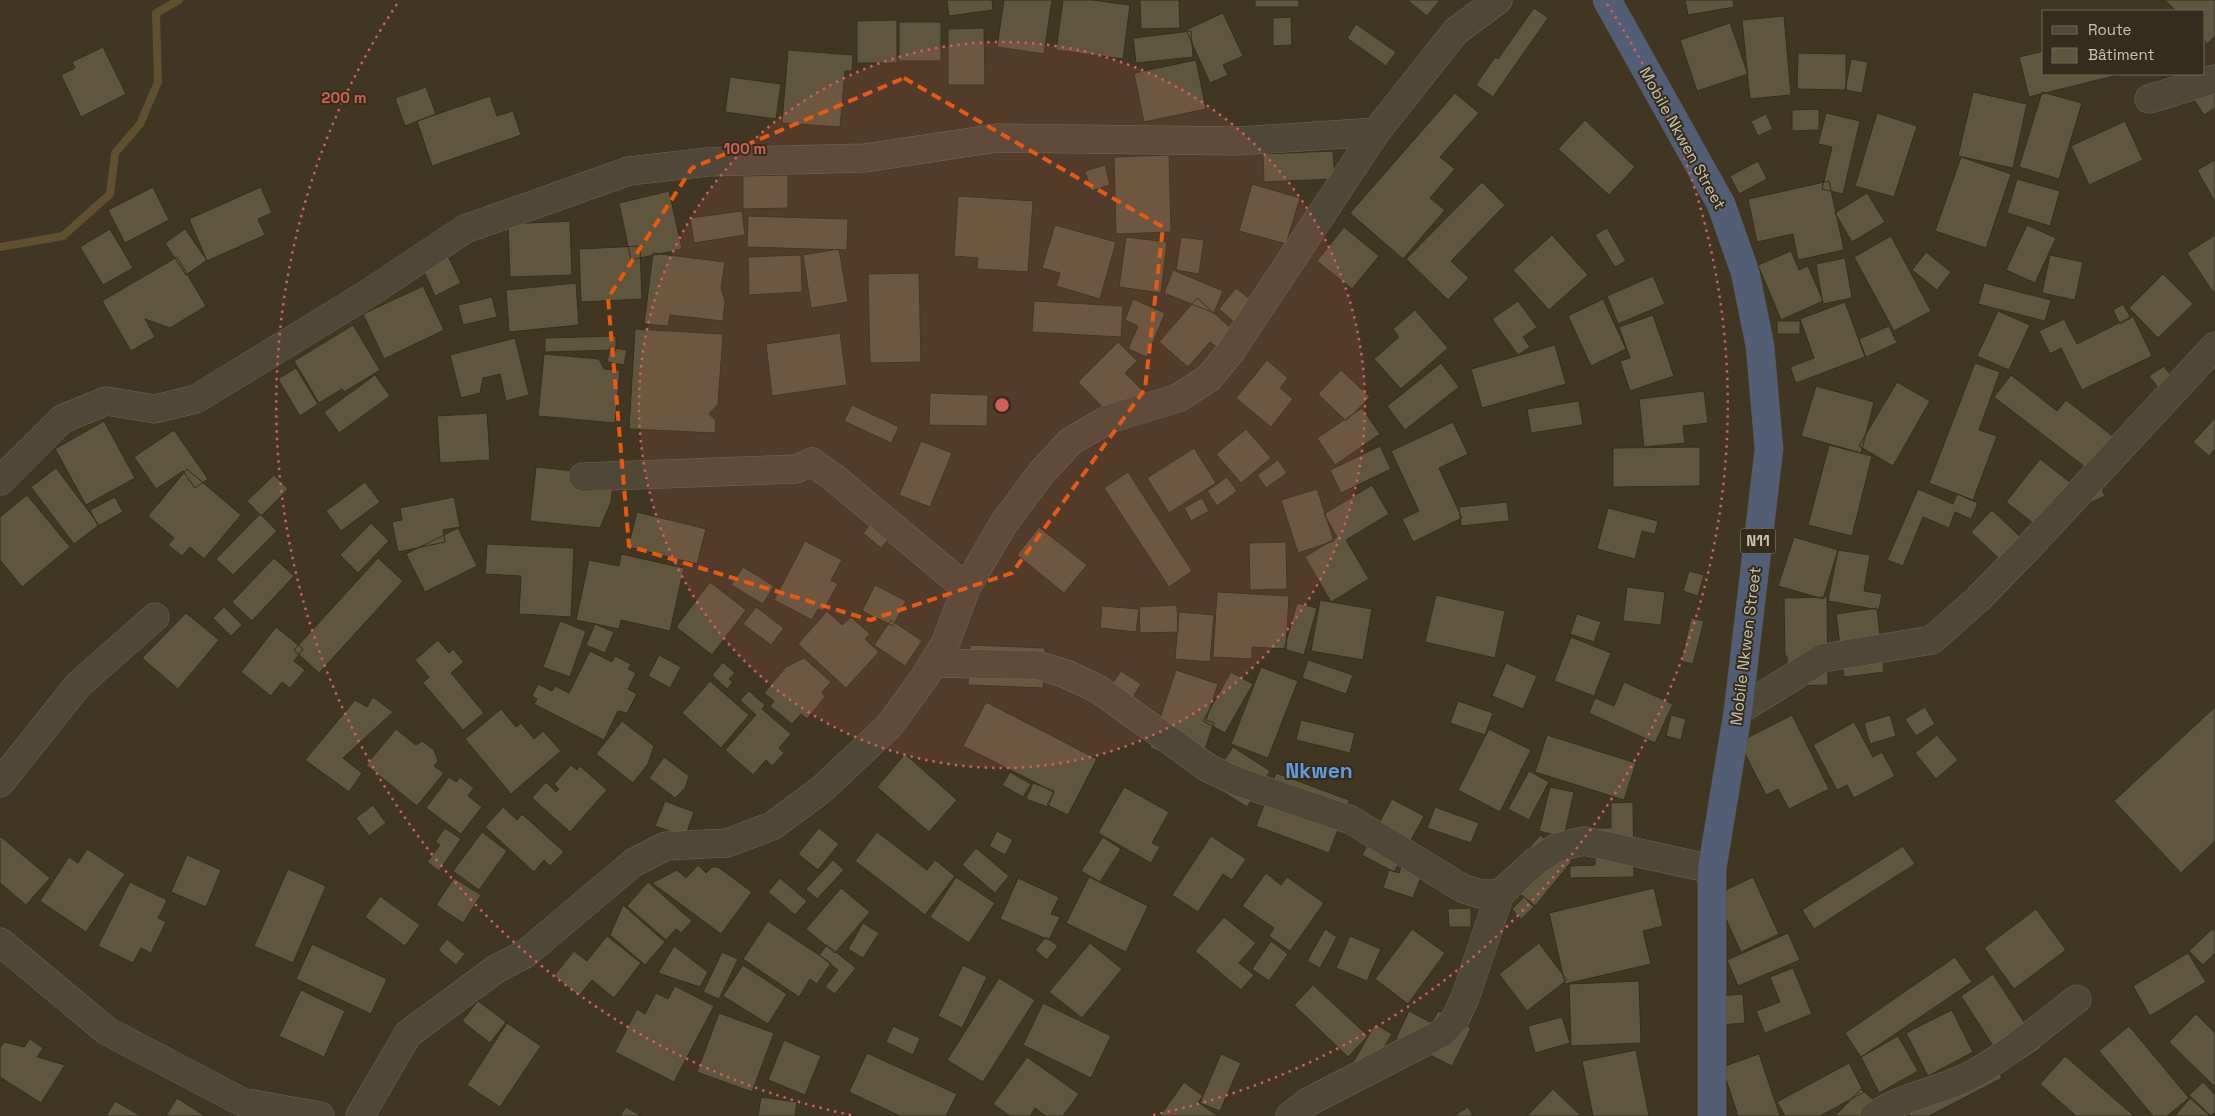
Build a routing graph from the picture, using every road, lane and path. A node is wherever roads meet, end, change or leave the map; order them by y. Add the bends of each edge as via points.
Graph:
1 (1498, 0) edge
2 (1607, 0) edge
3 (2215, 79) edge
4 (2149, 99) dead end
5 (1376, 132) junction
6 (2215, 346) edge
7 (583, 477) dead end
8 (0, 481) edge
9 (966, 588) junction
10 (155, 617) dead end
11 (933, 663) junction
12 (1738, 711) junction
13 (0, 783) edge
14 (1712, 869) junction
15 (1500, 894) junction
16 (0, 942) edge
17 (2077, 1000) dead end
18 (320, 1116) edge
19 (360, 1116) edge
20 (1290, 1116) edge
21 (1712, 1116) edge
22 (1874, 1116) edge

1 - 5 street via 1456,31
2 - 12 highway, Mobile Nkwen Street / N11 via 1720,204 1745,272 1760,346 1768,449
3 - 4 street
5 - 8 street via 1238,141 997,138 865,158 708,162 629,170 465,229 196,399 155,409 106,401 62,419
5 - 9 street via 1231,351 1209,378 1178,398 1109,419 1071,441 1042,472 1004,523
6 - 12 street via 2027,549 1932,640 1823,658
7 - 9 street via 796,469 812,462
9 - 11 street via 946,642
10 - 13 street via 78,684
11 - 15 street via 1037,665 1066,674 1098,688 1208,768 1351,820 1462,888 1480,894
11 - 19 street via 889,726 820,790 772,826 727,843 666,846 632,863 525,954 496,969 408,1034
12 - 14 highway, Mobile Nkwen Street / N11
14 - 15 street via 1584,841 1558,847 1536,861
14 - 21 highway, Mobile Nkwen Street / N11
15 - 20 street via 1455,1019 1442,1032 1308,1102
16 - 18 street via 107,1031 242,1102
17 - 22 street via 1963,1079 1892,1104

